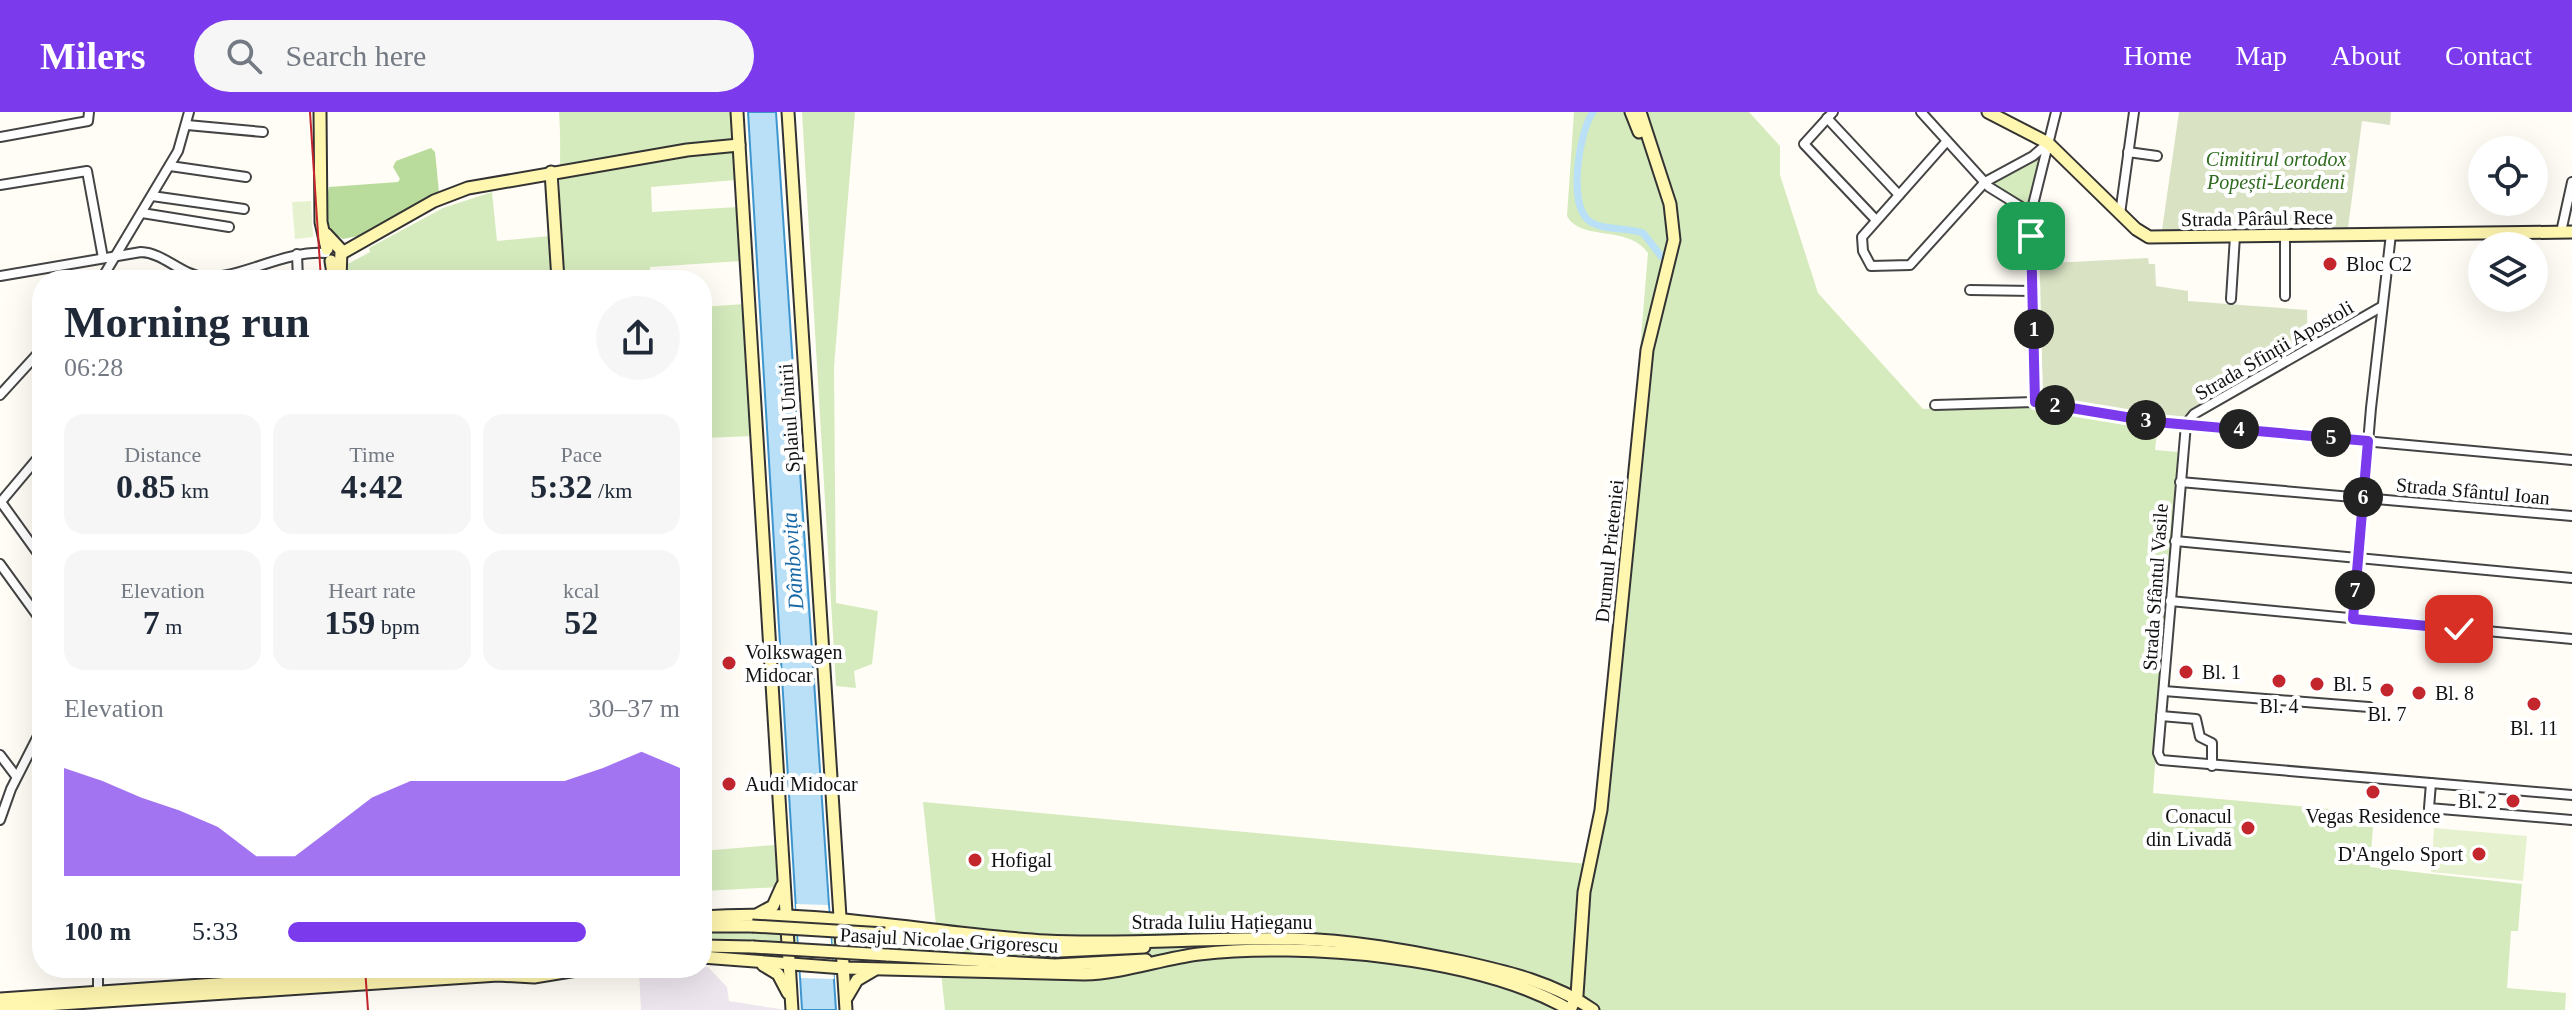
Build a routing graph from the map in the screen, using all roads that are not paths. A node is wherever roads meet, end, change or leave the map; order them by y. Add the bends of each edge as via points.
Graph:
1 (89, 112) edge
2 (189, 112) edge
3 (320, 112) edge
4 (737, 112) edge
5 (788, 112) edge
6 (1631, 112) edge
7 (1640, 112) edge
8 (1921, 112) edge
9 (1988, 112) edge
10 (2056, 112) edge
11 (2134, 112) edge
12 (1830, 115) edge
13 (187, 125) junction
14 (263, 132) dead end
15 (0, 137) edge
16 (1947, 141) junction
17 (2048, 143) junction
18 (739, 145) junction
19 (2128, 152) junction
20 (2157, 156) dead end
21 (170, 166) junction
22 (1658, 168) junction
23 (551, 172) junction
24 (246, 177) dead end
25 (1985, 182) junction
26 (2572, 182) edge
27 (0, 185) edge
28 (1899, 195) junction
29 (152, 196) junction
30 (244, 209) dead end
31 (142, 213) junction
32 (2031, 213) junction
33 (2120, 214) junction
34 (1876, 220) junction
35 (229, 227) dead end
36 (2567, 232) edge
37 (2391, 234) junction
38 (2235, 236) junction
39 (2285, 236) junction
40 (337, 252) junction
41 (297, 254) junction
42 (115, 255) junction
43 (103, 258) junction
44 (32, 270) edge
45 (34, 270) edge
46 (107, 270) edge
47 (191, 270) edge
48 (234, 270) edge
49 (298, 270) edge
50 (337, 270) edge
51 (557, 270) edge
52 (0, 276) edge
53 (1970, 290) dead end
54 (2033, 291) junction
55 (2285, 296) dead end
56 (2231, 299) dead end
57 (2381, 307) junction
58 (32, 360) edge
59 (0, 395) edge
60 (2035, 402) junction
61 (1935, 405) dead end
62 (2186, 424) junction
63 (2368, 441) junction
64 (2572, 460) edge
65 (32, 465) edge
66 (2180, 482) junction
67 (2363, 497) junction
68 (0, 502) edge
69 (2572, 516) edge
70 (2175, 541) junction
71 (32, 545) edge
72 (2358, 558) junction
73 (0, 564) edge
74 (2572, 578) edge
75 (2170, 601) junction
76 (32, 608) edge
77 (2353, 619) junction
78 (2572, 639) edge
79 (2164, 691) junction
80 (2369, 707) dead end
81 (2161, 716) junction
82 (32, 746) edge
83 (0, 755) edge
84 (2212, 766) junction
85 (16, 776) junction
86 (2431, 783) junction
87 (2572, 795) edge
88 (0, 820) edge
89 (2572, 820) edge
90 (838, 870) junction
91 (783, 882) junction
92 (786, 915) junction
93 (712, 918) edge
94 (842, 918) junction
95 (753, 921) junction
96 (874, 921) junction
97 (712, 925) edge
98 (712, 946) edge
99 (1193, 949) junction
100 (712, 958) edge
101 (752, 961) junction
102 (789, 965) junction
103 (1577, 965) junction
104 (844, 968) junction
105 (878, 968) junction
106 (97, 978) edge
107 (302, 978) edge
108 (452, 978) edge
109 (1550, 986) junction
110 (0, 999) edge
111 (1577, 999) junction
112 (96, 1001) edge
113 (791, 1004) edge
114 (846, 1006) edge
115 (0, 1008) edge
116 (1570, 1010) edge
117 (1593, 1010) edge

1 - 15 street via 88,121
2 - 13 street
3 - 40 main road via 321,222
4 - 18 main road, Splaiul Unirii
5 - 90 main road, Splaiul Unirii
6 - 22 main road
7 - 22 main road, Drumul Prieteniei
8 - 16 street
9 - 17 main road, Strada Pârâul Rece
10 - 17 street
11 - 19 street
12 - 28 street
12 - 34 street via 1804,140 1805,147
13 - 14 street
13 - 21 street
16 - 25 street
16 - 28 street
17 - 25 street
17 - 32 street
17 - 33 main road, Strada Pârâul Rece
18 - 23 main road
18 - 91 main road, Splaiul Unirii
19 - 20 street
19 - 33 street
21 - 24 street
21 - 29 street
22 - 103 main road, Drumul Prieteniei via 1674,240 1645,369 1604,785
23 - 40 main road via 446,195
23 - 51 main road
25 - 32 street
25 - 34 street via 1907,267 1874,267 1861,246
26 - 36 street
27 - 43 street via 87,171
28 - 34 street
29 - 30 street
29 - 31 street
31 - 35 street
31 - 42 street
32 - 54 street
33 - 38 main road, Strada Pârâul Rece via 2152,238
36 - 37 main road, Strada Pârâul Rece
37 - 39 main road, Strada Pârâul Rece
37 - 57 street
38 - 39 main road, Strada Pârâul Rece
38 - 56 street
39 - 55 street
40 - 41 street
40 - 50 main road
41 - 48 street
41 - 49 street
42 - 43 street
42 - 46 street
42 - 47 street via 153,253
43 - 45 street
44 - 52 street
53 - 54 street
54 - 60 street
57 - 62 street, Strada Sfinții Apostoli via 2191,416
57 - 63 street
58 - 59 street
60 - 61 street
60 - 62 street
62 - 63 street
62 - 66 street, Strada Sfântul Vasile
63 - 64 street
63 - 67 street
65 - 68 street
66 - 67 street, Strada Sfântul Ioan
66 - 70 street, Strada Sfântul Vasile
67 - 69 street, Strada Sfântul Ioan
67 - 72 street
68 - 71 street
70 - 72 street
70 - 75 street, Strada Sfântul Vasile
72 - 74 street
72 - 77 street
73 - 76 street
75 - 77 street
75 - 79 street, Strada Sfântul Vasile
77 - 78 street
79 - 80 street, Strada Sfântul Vasile
79 - 81 street
81 - 84 street via 2196,719 2200,737 2212,743
81 - 84 street via 2161,760
82 - 85 street
83 - 85 street
84 - 86 street
85 - 88 street
86 - 87 street
86 - 89 street via 2429,808
90 - 94 main road, Splaiul Unirii
90 - 96 main road via 850,908
91 - 92 main road, Splaiul Unirii
91 - 95 main road via 773,906
92 - 94 main road, Strada Iuliu Hațieganu
92 - 95 main road, Strada Iuliu Hațieganu
92 - 102 main road, Splaiul Unirii
93 - 95 main road
94 - 96 main road, Strada Iuliu Hațieganu
94 - 104 main road, Splaiul Unirii
95 - 97 main road, Pasajul Nicolae Grigorescu
95 - 99 main road, Pasajul Nicolae Grigorescu, bridge via 1060,951
96 - 99 main road, Strada Iuliu Hațieganu via 1045,941
98 - 99 main road, Pasajul Nicolae Grigorescu, bridge via 1082,965
99 - 105 main road, Strada Iuliu Hațieganu via 1104,974
99 - 109 main road, Strada Iuliu Hațieganu via 1271,939 1337,942 1448,959
99 - 116 main road, Strada Iuliu Hațieganu via 1298,950 1393,960 1507,984
100 - 101 main road, Strada Iuliu Hațieganu
101 - 102 main road, Strada Iuliu Hațieganu
101 - 113 main road via 775,971
102 - 104 main road, Strada Iuliu Hațieganu
102 - 113 main road, Splaiul Unirii
103 - 109 main road via 1566,981
103 - 111 main road, Drumul Prieteniei
104 - 105 main road, Strada Iuliu Hațieganu
104 - 114 main road, Splaiul Unirii
105 - 114 main road via 857,980
106 - 112 street
107 - 112 main road
108 - 112 main road
109 - 111 main road, Strada Iuliu Hațieganu
110 - 112 main road
111 - 116 main road
111 - 117 main road, Strada Iuliu Hațieganu
112 - 115 main road

